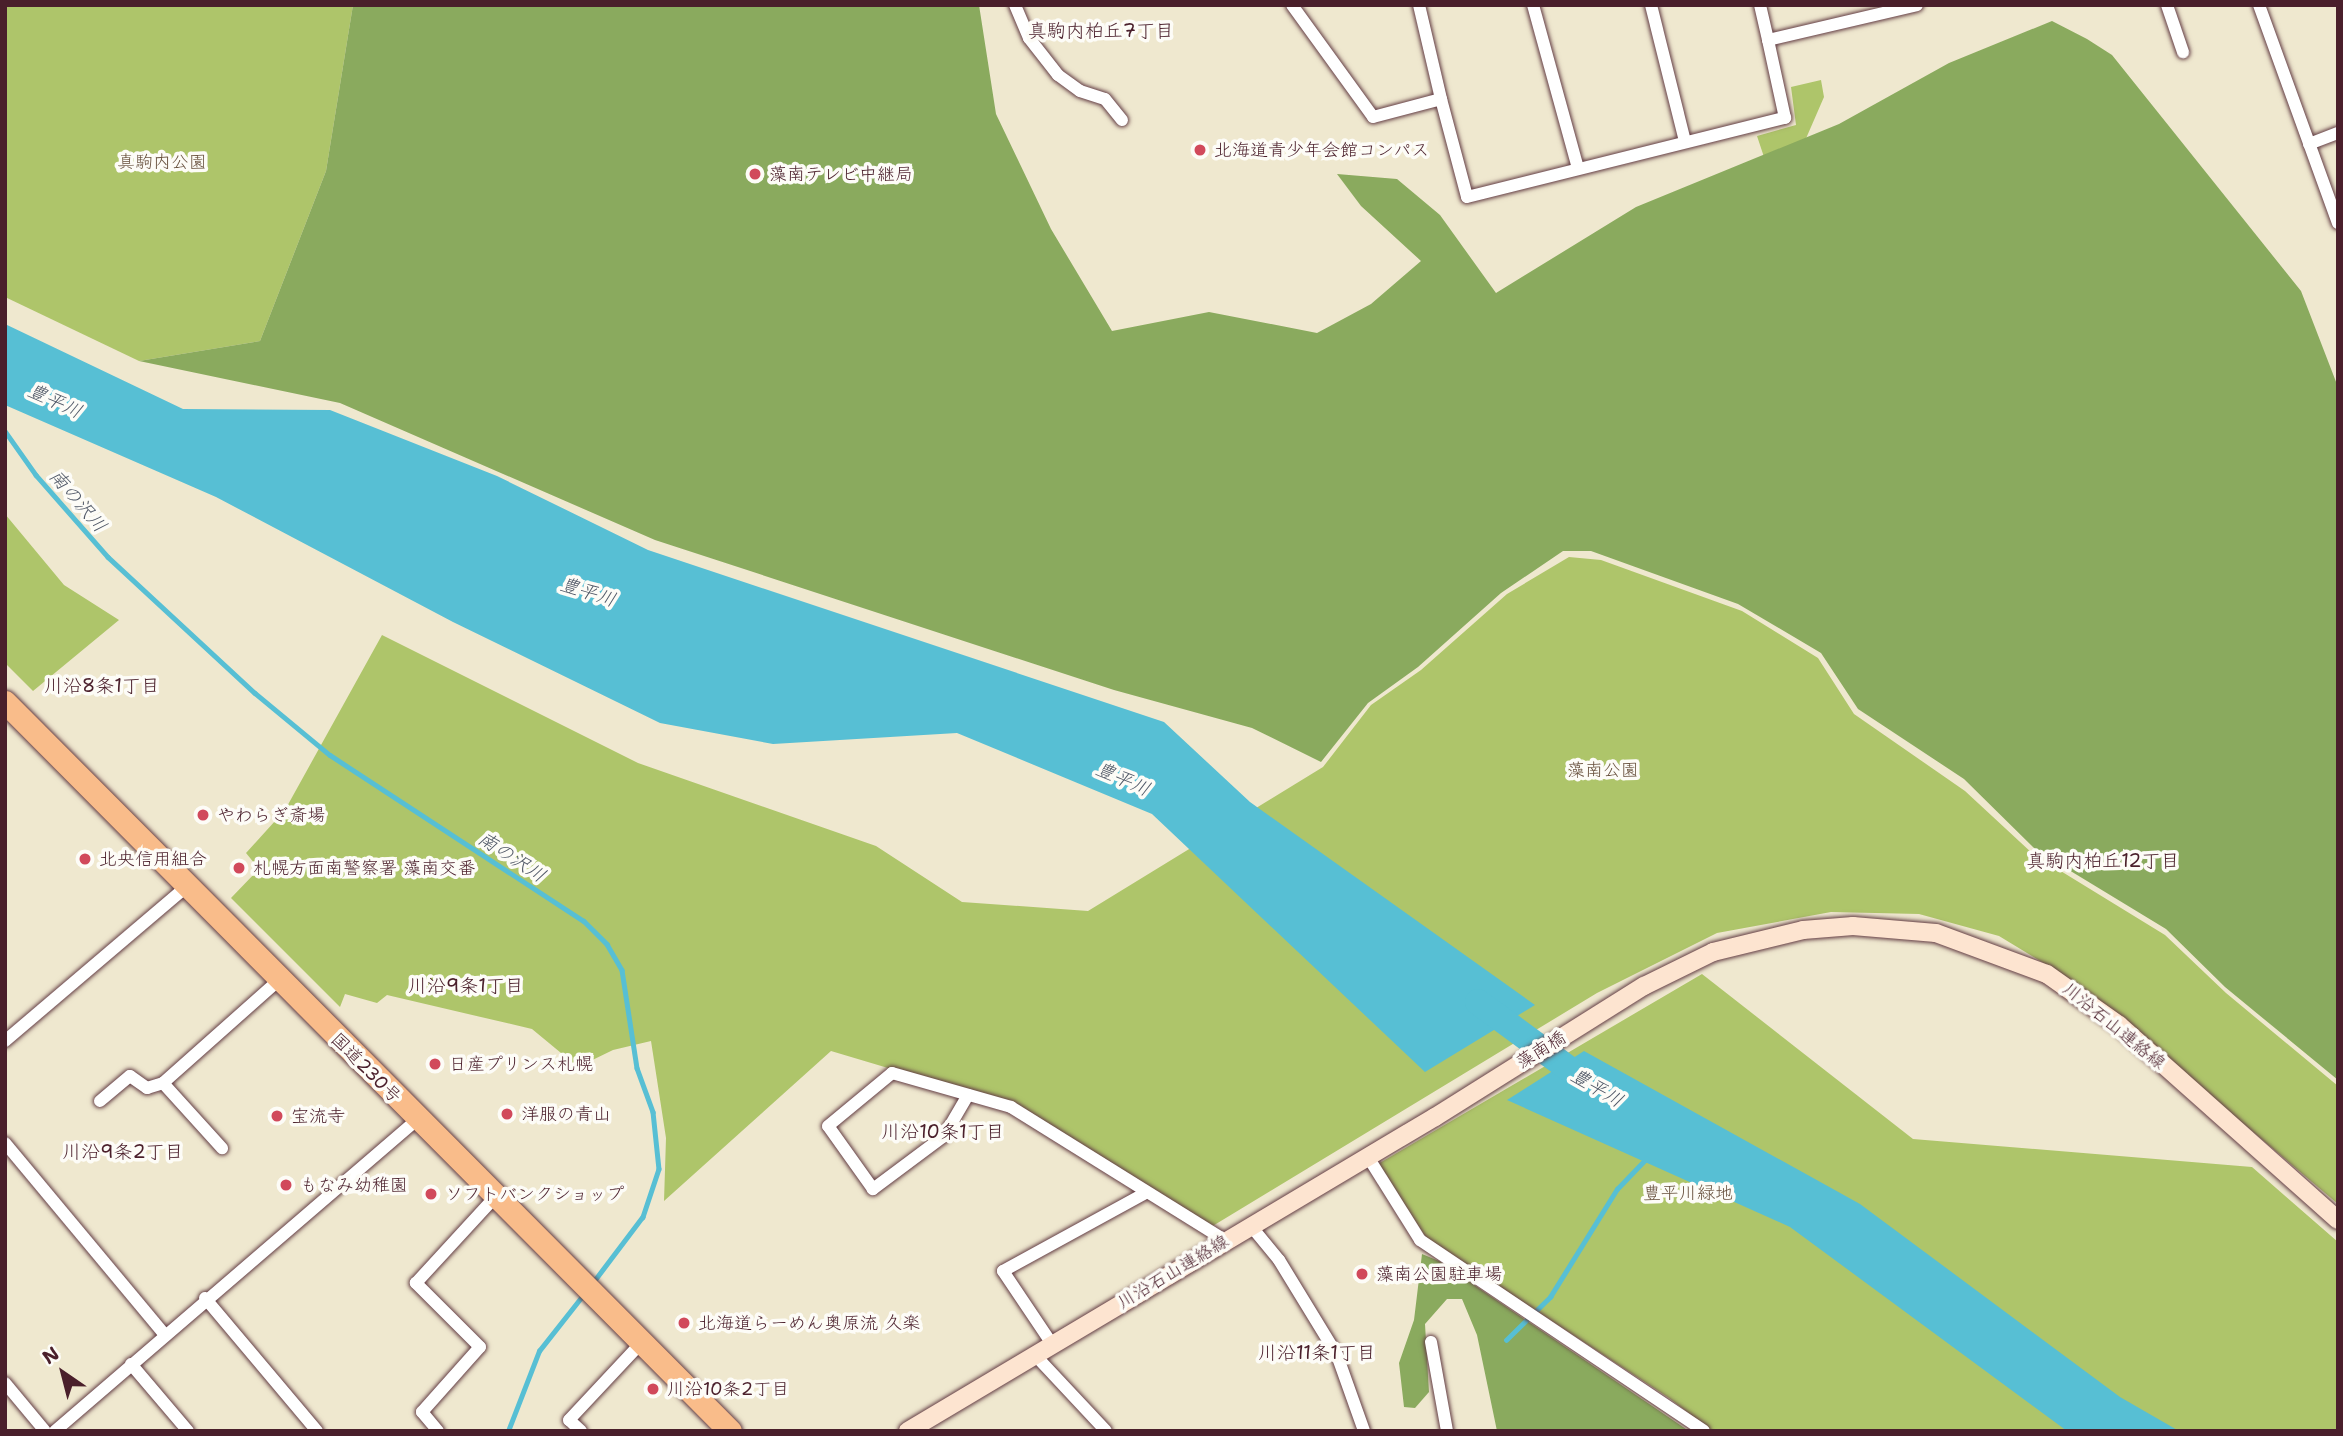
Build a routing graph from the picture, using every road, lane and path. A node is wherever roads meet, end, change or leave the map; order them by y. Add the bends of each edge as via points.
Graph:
1 (1015, 5) edge
2 (1292, 5) edge
3 (1419, 5) edge
4 (1533, 5) edge
5 (1651, 5) edge
6 (1760, 5) edge
7 (1917, 5) edge
8 (2167, 5) edge
9 (2259, 5) edge
10 (1768, 40) junction
11 (2183, 52) dead end
12 (1441, 99) junction
13 (1122, 120) dead end
14 (2338, 134) edge
15 (1685, 141) junction
16 (2309, 144) junction
17 (1578, 168) junction
18 (2338, 223) edge
19 (5, 702) edge
20 (5, 722) edge
21 (33, 729) junction
22 (188, 884) junction
23 (279, 980) junction
24 (1644, 986) joint
25 (5, 1041) edge
26 (163, 1083) junction
27 (968, 1095) junction
28 (100, 1101) dead end
29 (1439, 1114) joint
30 (417, 1120) junction
31 (5, 1143) edge
32 (222, 1148) dead end
33 (1368, 1157) junction
34 (1147, 1192) junction
35 (495, 1197) junction
36 (2338, 1220) edge
37 (1251, 1226) junction
38 (1226, 1241) junction
39 (205, 1298) junction
40 (164, 1334) junction
41 (1431, 1342) dead end
42 (641, 1343) junction
43 (1052, 1344) junction
44 (1034, 1354) junction
45 (131, 1364) junction
46 (5, 1383) edge
47 (46, 1431) edge
48 (55, 1431) edge
49 (188, 1431) edge
50 (317, 1431) edge
51 (438, 1431) edge
52 (581, 1431) edge
53 (730, 1431) edge
54 (908, 1431) edge
55 (1106, 1431) edge
56 (1364, 1431) edge
57 (1447, 1431) edge
58 (1703, 1431) edge

1 - 13 street via 1029,38 1058,75 1080,91 1105,99
2 - 12 street via 1373,117
3 - 12 street
4 - 17 street
5 - 15 street
6 - 10 street
7 - 10 street
8 - 11 street
9 - 16 street
10 - 15 street via 1785,118
12 - 17 street via 1467,197
14 - 16 street
15 - 17 street
16 - 18 street
19 - 21 highway, 国道230号
20 - 21 street
21 - 22 highway, 国道230号
22 - 23 highway, 国道230号
22 - 25 street
23 - 26 street
23 - 30 highway, 国道230号
24 - 29 street, 藻南橋
24 - 36 street, 川沿石山連絡線 via 1713,952 1816,928 1909,928 1974,944 2047,974 2093,1006
26 - 28 street via 147,1088 130,1076
26 - 32 street
27 - 27 street via 944,1136 873,1189 828,1126 892,1073
27 - 34 street via 1011,1107
29 - 33 street, 川沿石山連絡線
30 - 35 highway, 国道230号
30 - 39 street
31 - 40 street
33 - 37 street, 川沿石山連絡線
33 - 58 street via 1420,1240
34 - 38 street
34 - 43 street via 1003,1271
35 - 42 highway, 国道230号
35 - 51 street via 416,1283 480,1347 422,1412
37 - 38 street, 川沿石山連絡線
37 - 56 street via 1279,1260 1337,1355
38 - 43 street, 川沿石山連絡線
39 - 40 street
39 - 50 street
40 - 45 street
41 - 57 street
42 - 52 street via 569,1419
42 - 53 highway, 国道230号
43 - 44 street, 川沿石山連絡線
44 - 54 street, 川沿石山連絡線
44 - 55 street
45 - 48 street
45 - 49 street
46 - 47 street

